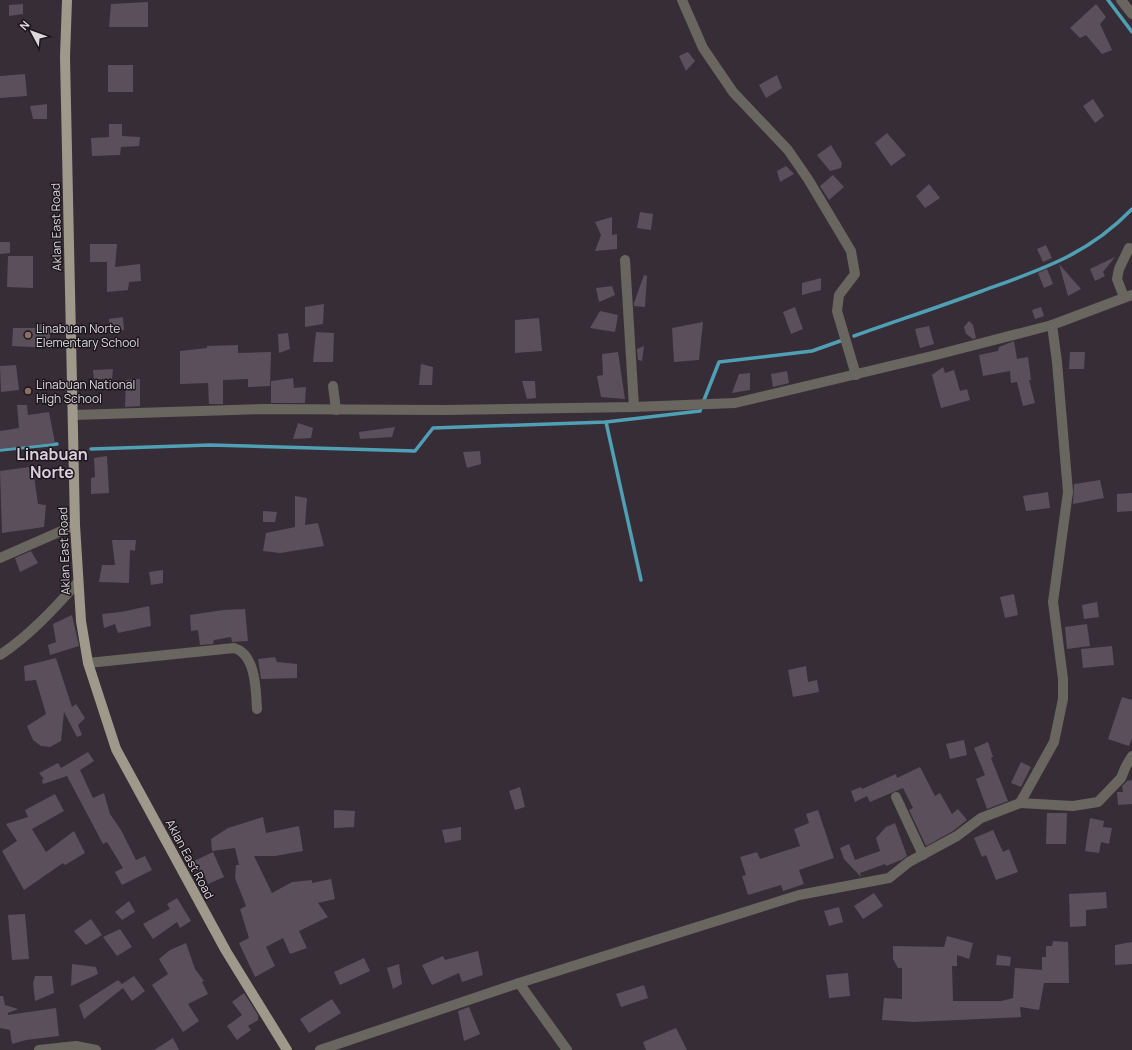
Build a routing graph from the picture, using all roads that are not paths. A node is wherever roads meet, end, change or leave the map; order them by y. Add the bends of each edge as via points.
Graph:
1 (67, 0) edge
2 (682, 0) edge
3 (1121, 0) edge
4 (1132, 14) edge
5 (1128, 248) dead end
6 (625, 260) dead end
7 (1128, 296) edge
8 (1052, 325) junction
9 (856, 375) junction
10 (333, 386) dead end
11 (634, 407) junction
12 (336, 410) junction
13 (74, 415) junction
14 (75, 525) junction
15 (0, 558) edge
16 (78, 582) junction
17 (0, 655) edge
18 (88, 663) junction
19 (257, 709) dead end
20 (1132, 756) edge
21 (896, 797) dead end
22 (1020, 803) junction
23 (922, 856) junction
24 (519, 983) junction
25 (39, 1050) edge
26 (96, 1050) edge
27 (287, 1050) edge
28 (320, 1050) edge
29 (567, 1050) edge

1 - 13 main road, Aklan East Road via 65,57
2 - 9 street via 703,48 733,92 792,156 851,252 855,274 839,295 838,311
3 - 4 street
5 - 7 street via 1117,279
6 - 11 street
7 - 8 street
8 - 9 street
8 - 22 street via 1068,492 1053,602 1063,679 1063,699 1054,742
9 - 11 street via 734,403
10 - 12 street
11 - 12 street
12 - 13 street via 265,409
13 - 14 main road, Aklan East Road
14 - 15 street
14 - 16 main road, Aklan East Road
16 - 17 street via 37,624
16 - 18 main road, Aklan East Road
18 - 19 street via 234,648 246,654 253,674
18 - 27 main road, Aklan East Road via 116,749 226,952
20 - 22 street via 1121,778 1098,802 1073,806
21 - 23 street
22 - 23 street via 981,818 957,836
23 - 24 street via 909,862 889,878 799,895
24 - 28 street
24 - 29 street
25 - 26 street via 76,1046

